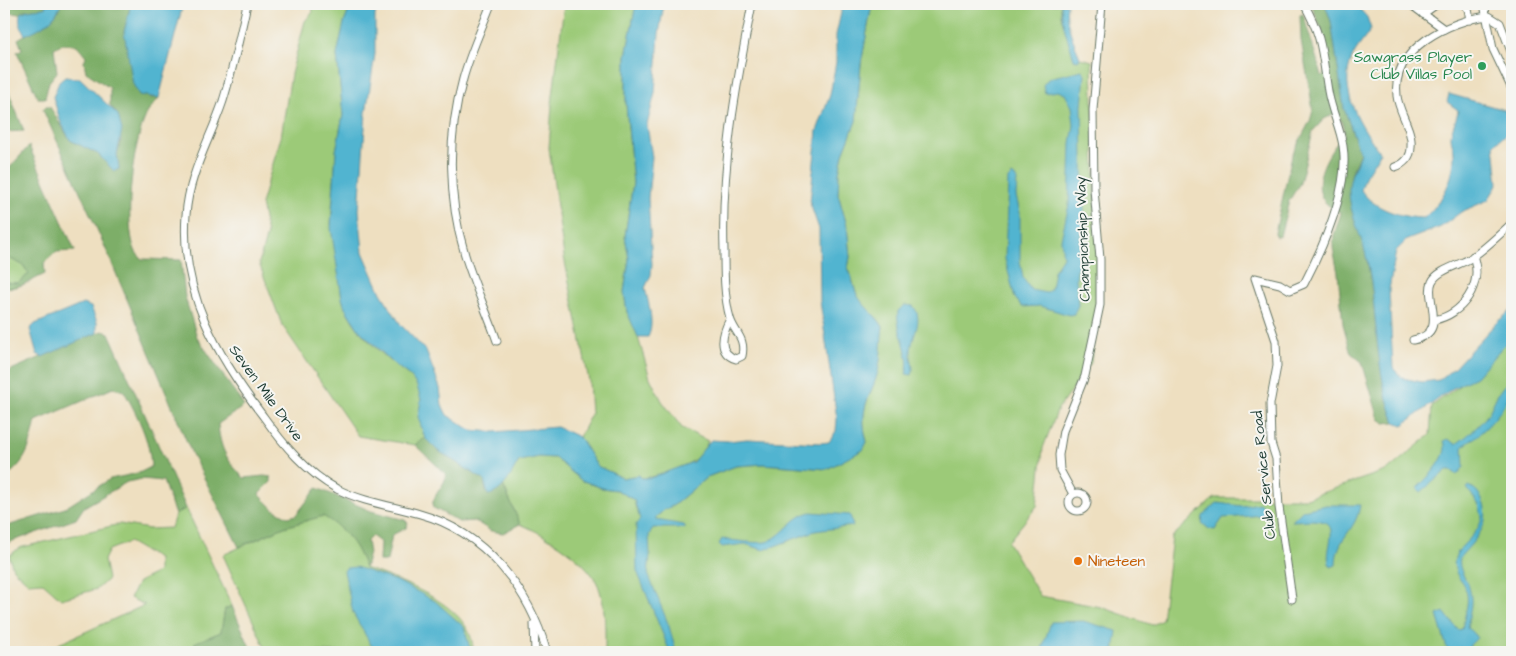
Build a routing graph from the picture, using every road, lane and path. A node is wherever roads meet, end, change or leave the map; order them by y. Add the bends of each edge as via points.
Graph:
1 (247, 4) edge
2 (492, 4) edge
3 (752, 4) edge
4 (1102, 4) edge
5 (1304, 4) edge
6 (1410, 4) edge
7 (1437, 4) edge
8 (1464, 4) edge
9 (1484, 4) edge
10 (1423, 14) junction
11 (1485, 17) junction
12 (1470, 20) junction
13 (1444, 28) junction
14 (1512, 54) edge
15 (1512, 89) edge
16 (1396, 167) dead end
17 (1512, 223) edge
18 (1473, 256) junction
19 (730, 319) junction
20 (1434, 320) junction
21 (1413, 340) dead end
22 (497, 341) dead end
23 (1073, 494) dead end
24 (1292, 599) dead end
25 (532, 616) junction
26 (535, 652) edge
27 (547, 652) edge

1 - 25 street, Seven Mile Drive via 223,101 196,167 188,200 185,230 189,273 208,333 250,399 291,452 312,472 350,495 427,516 464,534 503,568
2 - 22 street via 463,78 454,124 452,169 455,211 463,247
3 - 19 street via 730,120 724,182 724,263
4 - 23 street, Championship Way via 1093,110 1100,305 1085,376 1063,431 1059,456 1060,470
5 - 24 street, Club Service Road via 1319,34 1330,103 1343,145 1343,170 1334,214 1304,284 1290,290 1255,278 1276,341 1277,366 1270,404 1271,443 1276,459
6 - 10 street
7 - 10 street
8 - 12 street
9 - 11 street
10 - 13 street
11 - 12 street
11 - 14 street via 1494,17 1500,23
11 - 15 street via 1493,49
12 - 13 street
13 - 16 street via 1418,46 1401,72 1397,97 1412,147 1408,158
17 - 18 street
18 - 20 street via 1477,276 1472,291 1451,316
18 - 20 street via 1439,275 1432,283
19 - 19 street via 744,346 742,356 736,359 727,356 723,349
20 - 21 street via 1424,336
25 - 26 street, Seven Mile Drive
25 - 27 street, Seven Mile Drive

